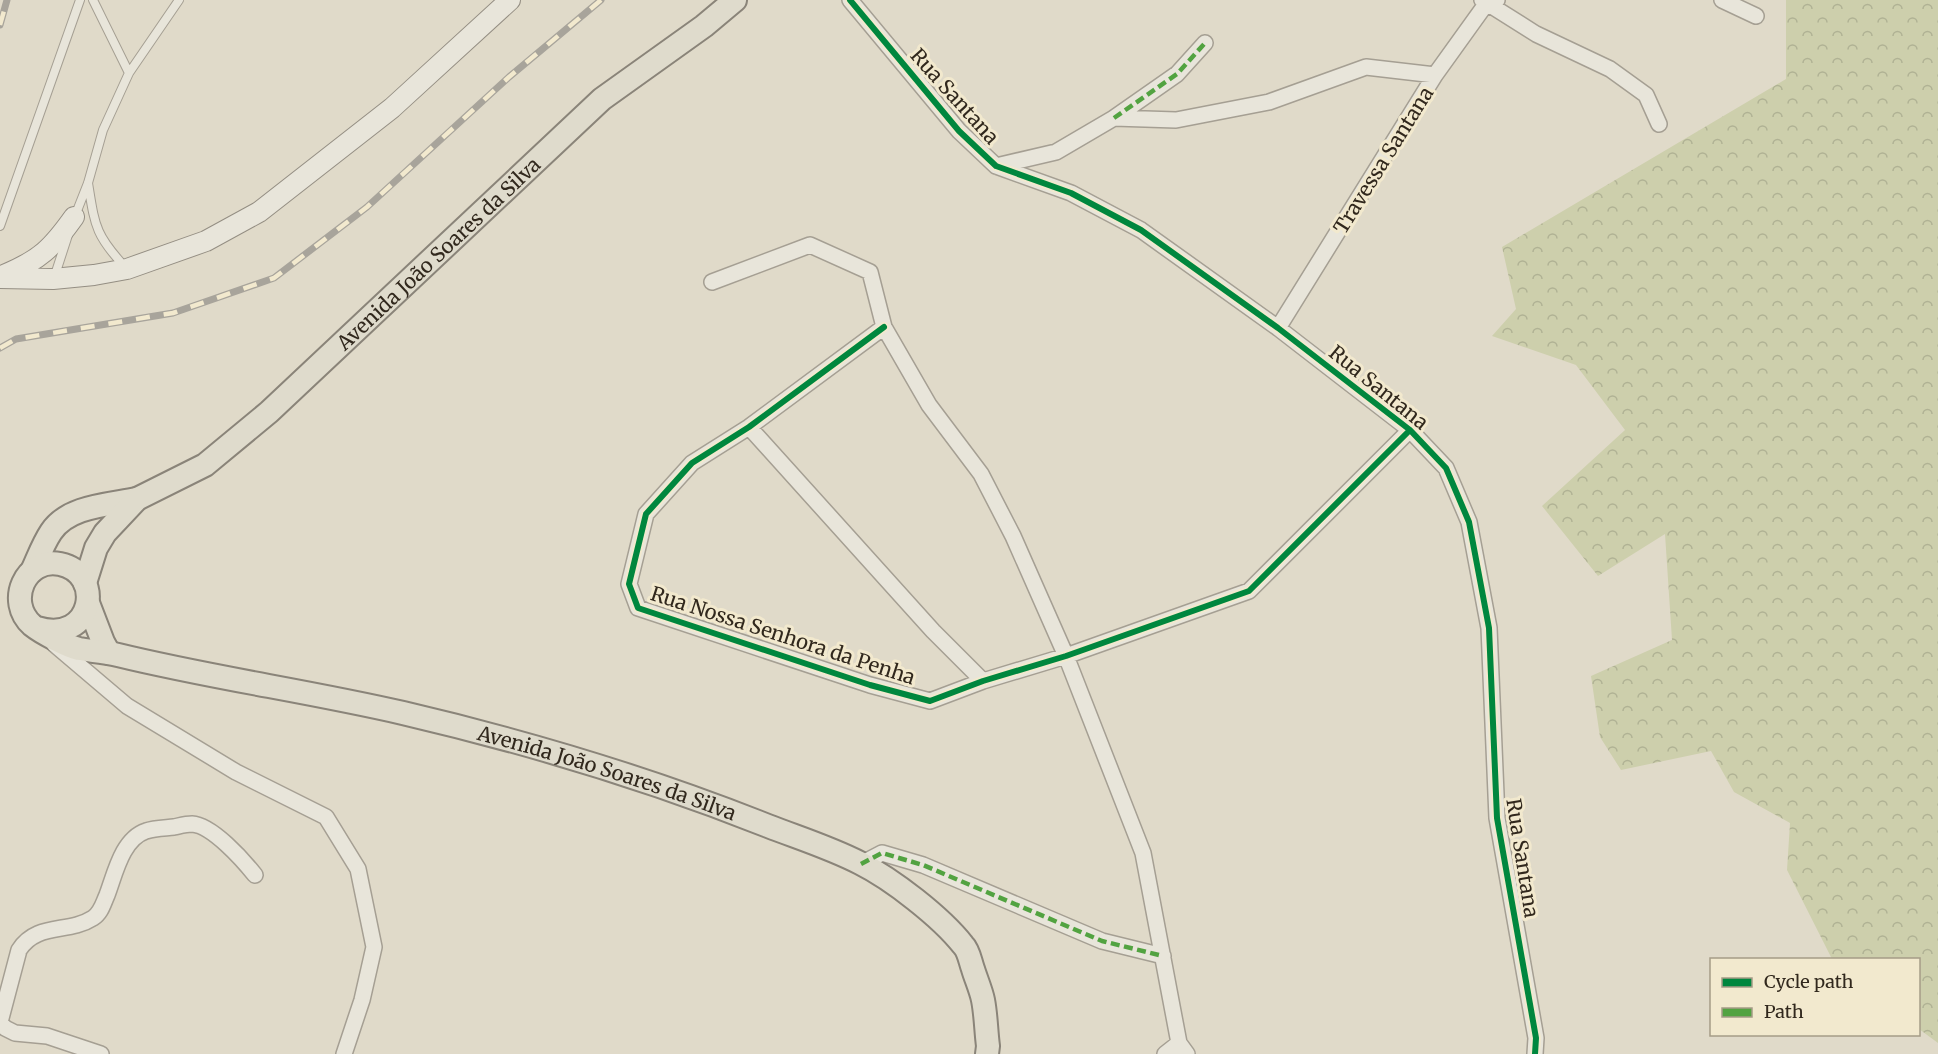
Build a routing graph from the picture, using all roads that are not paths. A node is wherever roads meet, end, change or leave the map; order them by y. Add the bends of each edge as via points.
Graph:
1 (80, 0) edge
2 (93, 0) edge
3 (179, 0) edge
4 (510, 0) edge
5 (735, 0) edge
6 (850, 0) edge
7 (1722, 0) edge
8 (1488, 1) edge
9 (1756, 15) dead end
10 (1205, 43) dead end
11 (129, 73) junction
12 (1435, 75) junction
13 (1114, 118) junction
14 (1659, 124) dead end
15 (996, 166) junction
16 (88, 183) junction
17 (75, 217) junction
18 (0, 226) edge
19 (127, 269) junction
20 (0, 277) edge
21 (53, 279) junction
22 (712, 282) dead end
23 (884, 327) junction
24 (1278, 328) junction
25 (749, 428) junction
26 (1410, 430) junction
27 (137, 500) junction
28 (32, 571) junction
29 (86, 593) junction
30 (37, 628) junction
31 (110, 653) junction
32 (1066, 656) junction
33 (983, 681) junction
34 (101, 683) junction
35 (861, 864) junction
36 (255, 875) dead end
37 (1163, 956) junction
38 (1183, 1048) edge
39 (101, 1054) edge
40 (344, 1054) edge
41 (987, 1054) edge
42 (1165, 1054) edge
43 (1535, 1054) edge

1 - 18 lane
2 - 11 lane
3 - 11 lane
4 - 19 main road via 392,108 259,212 206,241
5 - 27 main road, Avenida João Soares da Silva via 602,99 269,412 205,465
6 - 15 street, Rua Santana via 959,131
7 - 9 street
8 - 12 street, Travessa Santana
8 - 14 street via 1536,34 1610,69 1646,95
10 - 13 street via 1177,74
11 - 16 lane via 103,130
12 - 13 street via 1366,67 1269,102 1176,120
12 - 24 street, Travessa Santana
13 - 15 street via 1056,152
15 - 24 street, Rua Santana via 1071,193 1141,230
16 - 17 lane
16 - 19 lane via 96,228 107,248
17 - 20 main road via 43,254
17 - 21 lane
19 - 21 main road
20 - 21 main road
22 - 23 street via 810,245 870,272
23 - 25 street, Rua Nossa Senhora da Penha
23 - 32 street via 929,405 981,474
24 - 26 street, Rua Santana
25 - 33 street
25 - 33 street, Rua Nossa Senhora da Penha via 692,463 646,514 629,584 638,608 930,701
26 - 32 street, Rua Nossa Senhora da Penha via 1250,591
26 - 43 street, Rua Santana via 1446,468 1469,522 1489,628 1497,818 1536,1038
27 - 28 main road, Avenida João Soares da Silva via 88,508 65,518 51,531
27 - 29 main road, Avenida João Soares da Silva via 96,548
28 - 29 main road via 51,563 72,568
28 - 30 main road, Avenida João Soares da Silva via 21,587 20,606
29 - 30 main road, Avenida João Soares da Silva via 83,616 74,625 63,631
29 - 31 main road
30 - 31 main road, Avenida João Soares da Silva via 75,648
30 - 34 street
31 - 34 street via 101,662
31 - 35 main road, Avenida João Soares da Silva via 399,712 519,741 699,798
32 - 33 street, Rua Nossa Senhora da Penha
32 - 37 street via 1143,853
34 - 40 street via 127,706 236,772 326,817 358,868 374,946
35 - 37 street via 882,853 923,865 1102,941
35 - 41 main road, Avenida João Soares da Silva via 922,904 966,947 983,999
36 - 39 street via 241,857 201,826 147,830 129,843 101,910 92,918 34,934 25,941 19,950 0,1022 15,1033 47,1036
37 - 38 street
38 - 42 street

